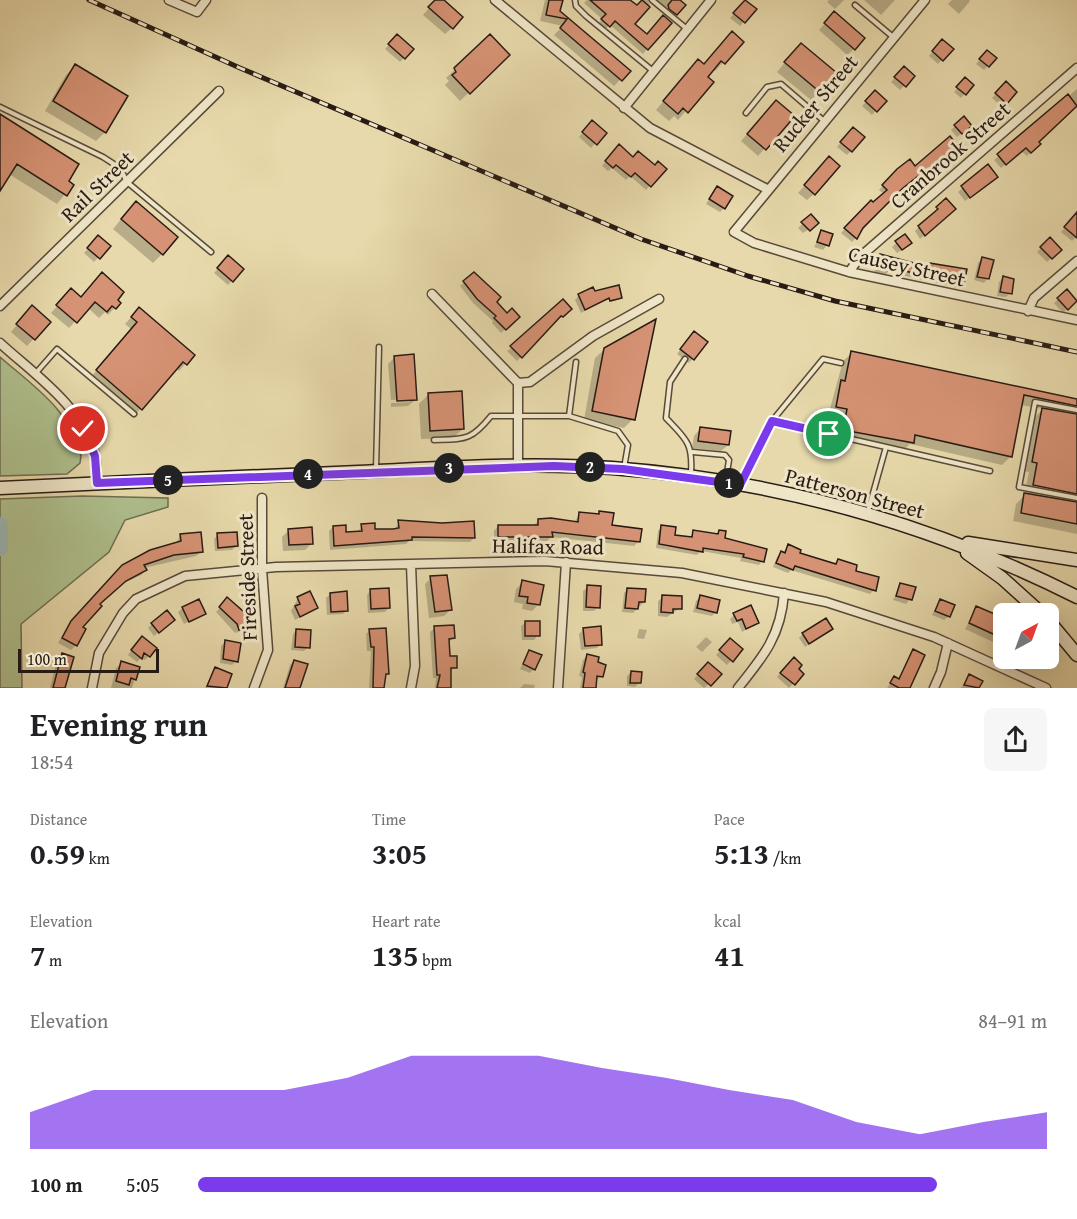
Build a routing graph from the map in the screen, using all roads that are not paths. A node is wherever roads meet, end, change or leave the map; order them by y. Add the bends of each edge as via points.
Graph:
1 (169, 0) edge
2 (206, 0) edge
3 (495, 0) edge
4 (574, 0) edge
5 (652, 0) edge
6 (711, 0) edge
7 (925, 0) edge
8 (855, 5) dead end
9 (687, 30) junction
10 (893, 37) junction
11 (1077, 68) edge
12 (653, 72) junction
13 (219, 91) dead end
14 (0, 106) edge
15 (624, 108) junction
16 (746, 113) dead end
17 (824, 120) junction
18 (127, 182) junction
19 (767, 189) junction
20 (734, 232) joint
21 (211, 252) dead end
22 (1077, 261) edge
23 (849, 272) junction
24 (432, 294) dead end
25 (659, 299) dead end
26 (0, 306) edge
27 (1028, 311) junction
28 (1077, 320) edge
29 (0, 343) edge
30 (379, 347) dead end
31 (685, 359) dead end
32 (576, 362) dead end
33 (841, 363) dead end
34 (35, 374) junction
35 (518, 382) junction
36 (1077, 410) edge
37 (135, 414) dead end
38 (518, 416) junction
39 (569, 416) junction
40 (772, 421) junction
41 (434, 440) dead end
42 (886, 447) junction
43 (693, 452) junction
44 (518, 466) junction
45 (623, 469) junction
46 (376, 471) junction
47 (990, 471) dead end
48 (691, 477) junction
49 (97, 483) junction
50 (726, 483) junction
51 (740, 485) junction
52 (0, 488) edge
53 (262, 498) dead end
54 (1077, 498) edge
55 (867, 514) junction
56 (946, 539) junction
57 (1077, 560) edge
58 (566, 562) junction
59 (411, 565) junction
60 (262, 569) junction
61 (784, 593) junction
62 (1077, 597) edge
63 (1030, 603) edge
64 (1059, 633) edge
65 (948, 643) junction
66 (1077, 655) edge
67 (92, 688) edge
68 (254, 688) edge
69 (411, 688) edge
70 (558, 688) edge
71 (738, 688) edge
72 (934, 688) edge
73 (1046, 688) edge

1 - 2 street via 197,12
3 - 15 street
4 - 12 lane via 586,16
5 - 9 lane
6 - 9 street
7 - 10 street, Rucker Street
8 - 10 lane
9 - 12 street
10 - 17 street, Rucker Street
11 - 23 street, Cranbrook Street via 860,257
12 - 15 street
13 - 18 street, Rail Street
14 - 18 lane via 103,157 120,168
15 - 19 street via 650,128
16 - 17 lane via 767,87 781,84
17 - 19 street, Rucker Street
18 - 21 lane
18 - 26 street, Rail Street
19 - 20 street, Rucker Street
20 - 23 street, Causey Street via 754,243
22 - 27 street via 1035,298
23 - 27 street, Causey Street
24 - 35 street
25 - 35 street via 593,336 530,382
27 - 28 street, Causey Street
29 - 34 street
30 - 46 lane
31 - 43 lane via 670,382 666,418
32 - 39 lane
33 - 40 lane via 823,359
34 - 37 lane via 57,349
34 - 49 street via 67,404 83,429 95,456
35 - 38 street
36 - 54 lane via 1035,402 1019,487
38 - 39 lane
38 - 41 lane via 491,416 477,434 467,439
38 - 44 street
39 - 45 lane via 618,431 628,445
40 - 42 lane
40 - 51 lane
42 - 47 lane
42 - 55 lane
43 - 48 lane
43 - 50 lane via 725,455 729,460
44 - 45 main road, Patterson Street
44 - 46 main road, Patterson Street
45 - 48 main road, Patterson Street
46 - 49 main road, Patterson Street
48 - 50 main road, Patterson Street
49 - 52 main road, Patterson Street
50 - 51 main road, Patterson Street
51 - 55 main road, Patterson Street
53 - 60 street, Fireside Street
55 - 56 main road, Patterson Street
56 - 57 main road
56 - 62 main road, Patterson Street
56 - 63 main road via 1002,578
58 - 59 street, Halifax Road
58 - 61 street, Halifax Road via 682,573
58 - 70 street
59 - 60 street, Halifax Road
59 - 69 street via 415,666
60 - 67 street, Halifax Road via 185,576 136,599 99,652
60 - 68 street, Fireside Street via 268,650
61 - 65 street, Halifax Road via 879,618
61 - 71 street via 782,617 768,651
64 - 66 main road
65 - 72 street
65 - 73 street, Halifax Road

